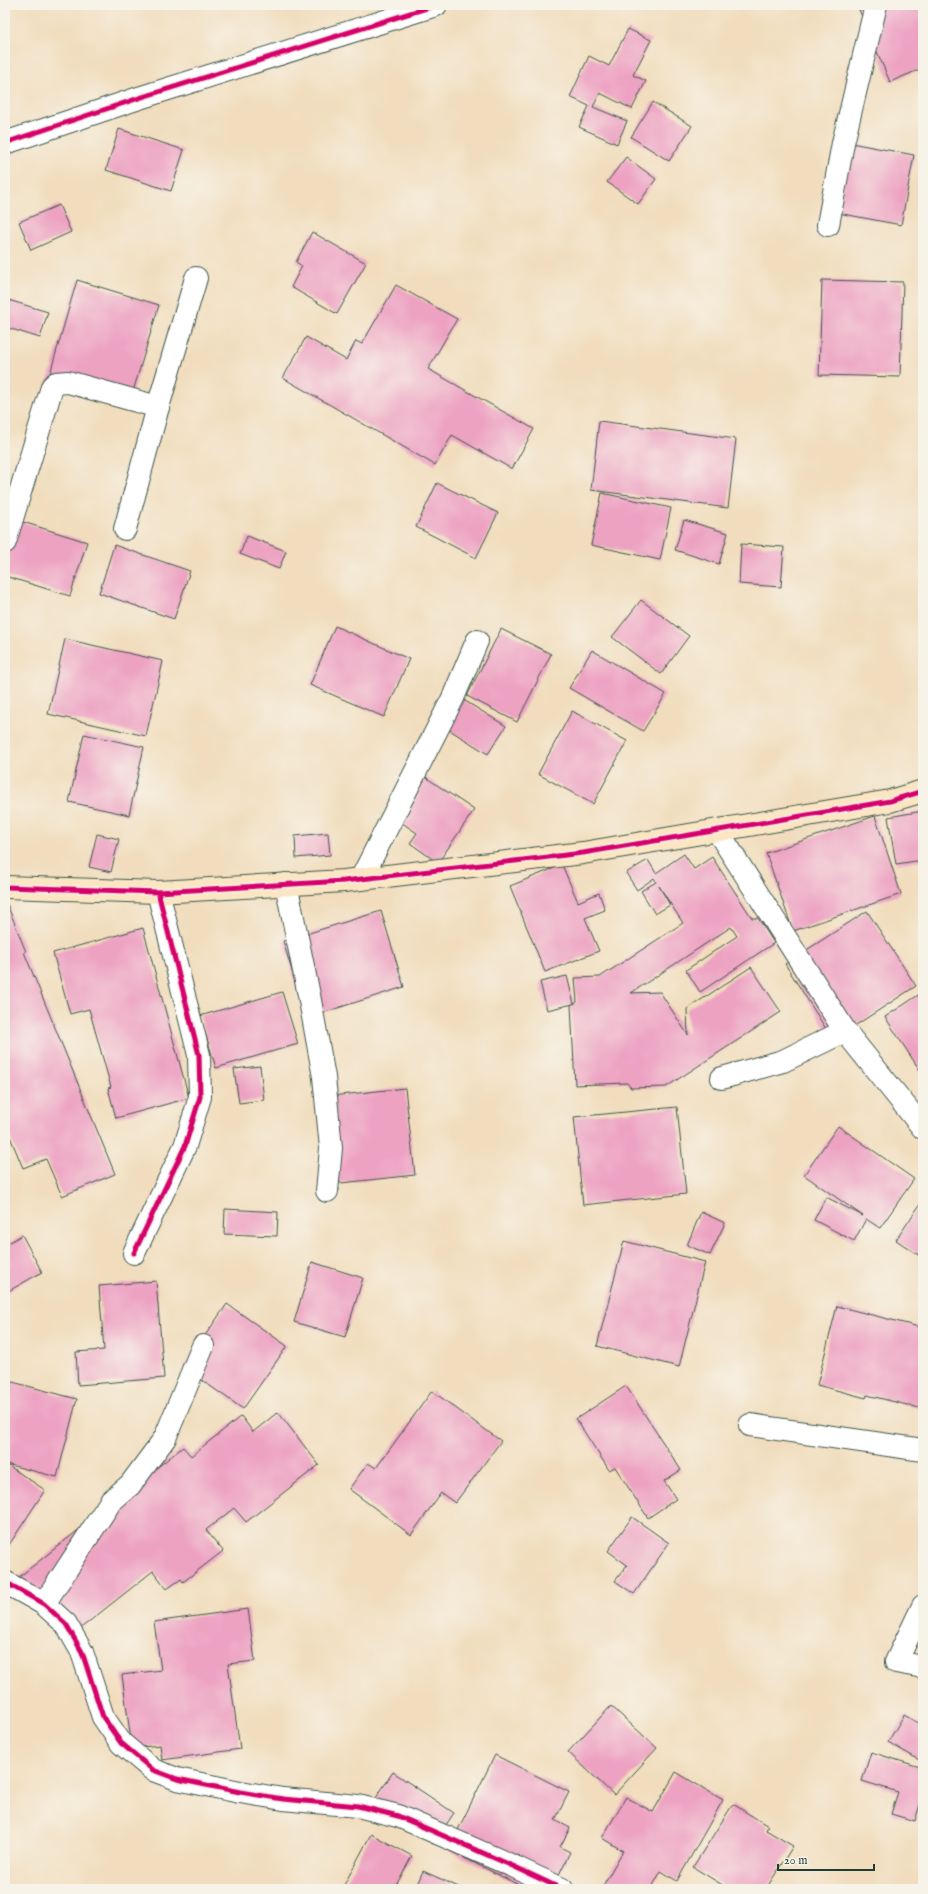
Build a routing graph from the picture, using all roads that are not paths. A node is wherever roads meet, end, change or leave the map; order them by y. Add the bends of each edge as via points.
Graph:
1 (436, 5) edge
2 (876, 5) edge
3 (5, 143) edge
4 (828, 225) dead end
5 (196, 278) dead end
6 (158, 407) junction
7 (125, 529) dead end
8 (5, 542) edge
9 (477, 641) dead end
10 (923, 791) edge
11 (716, 830) junction
12 (361, 879) junction
13 (286, 884) junction
14 (5, 886) edge
15 (158, 892) junction
16 (845, 1031) junction
17 (722, 1078) dead end
18 (923, 1128) edge
19 (327, 1191) dead end
20 (134, 1253) dead end
21 (203, 1346) dead end
22 (750, 1425) dead end
23 (923, 1450) edge
24 (5, 1582) edge
25 (44, 1604) junction
26 (923, 1606) edge
27 (923, 1667) edge
28 (562, 1889) edge

1 - 3 street
2 - 4 street via 843,143
5 - 6 street
6 - 7 street
6 - 8 street via 68,382 56,383 52,387
9 - 12 street via 453,698
10 - 11 street via 890,801
11 - 12 street via 583,853
11 - 16 street
12 - 13 street
13 - 15 street
13 - 19 street via 324,1077 331,1148
14 - 15 street
15 - 20 street via 199,1055 200,1097 185,1146
16 - 17 street via 783,1061
16 - 18 street
21 - 25 street via 165,1438 130,1485 111,1501
22 - 23 street
24 - 25 street
25 - 28 street via 66,1624 82,1652 103,1717 121,1743 153,1770 177,1780 240,1792 358,1806 398,1816
26 - 27 street via 896,1662

